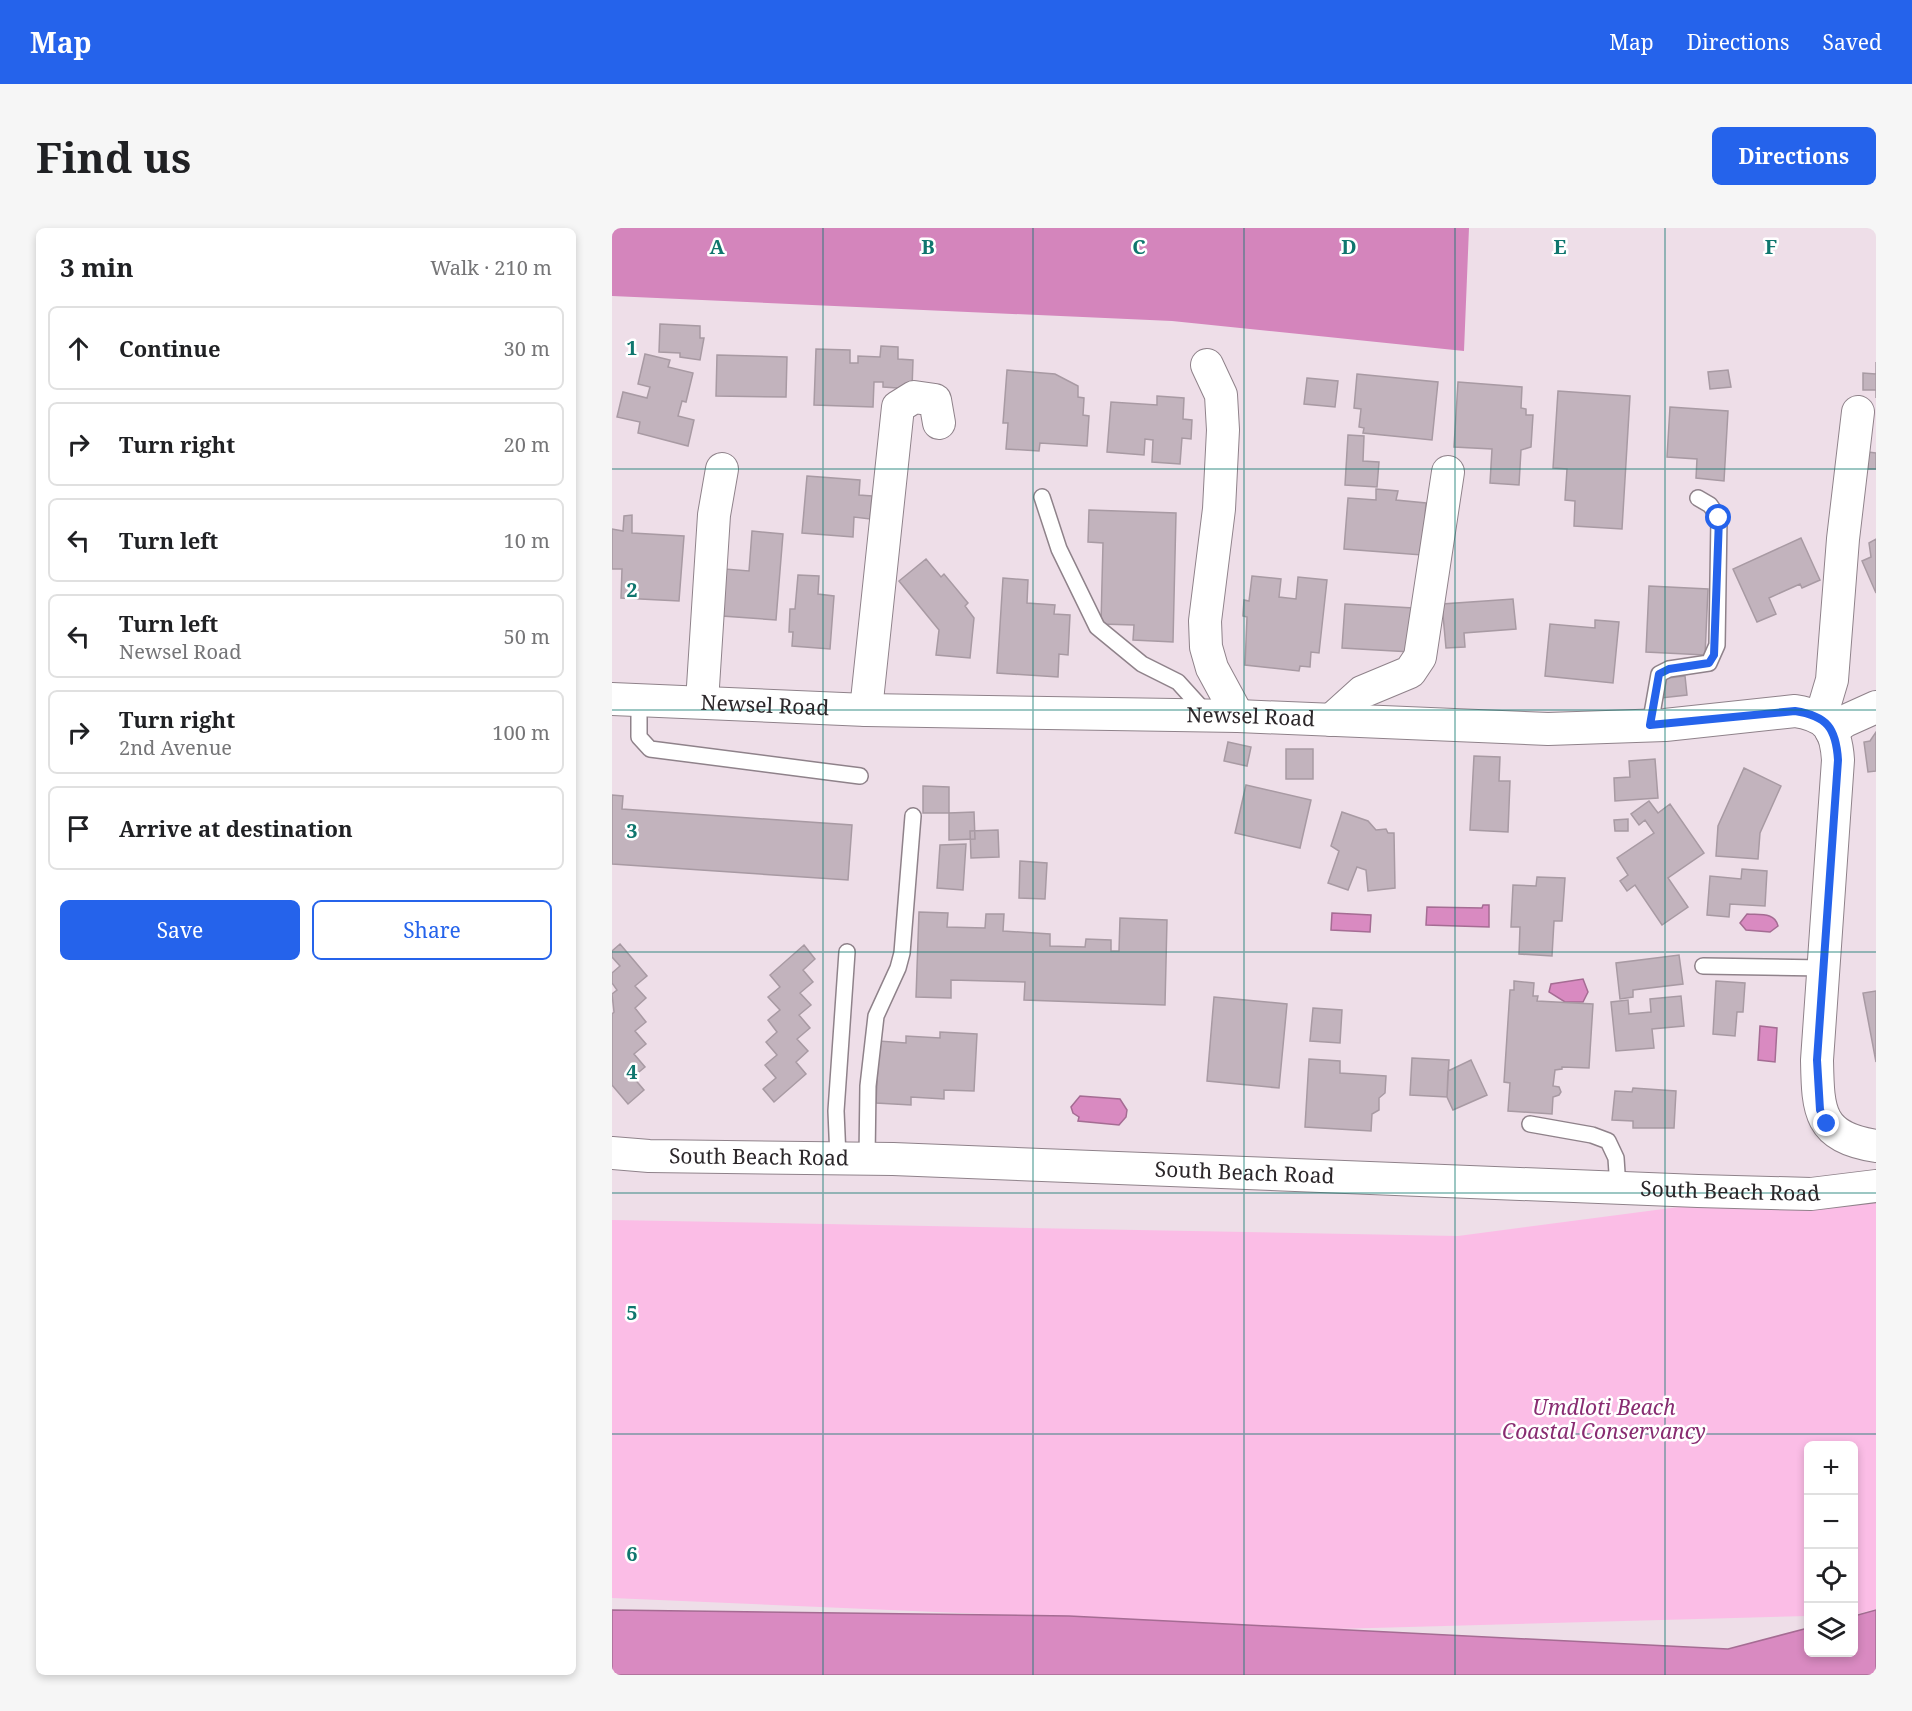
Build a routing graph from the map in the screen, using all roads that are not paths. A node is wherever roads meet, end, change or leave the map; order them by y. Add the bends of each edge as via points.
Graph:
1 (1207, 364) dead end
2 (1858, 412) dead end
3 (939, 423) dead end
4 (722, 469) dead end
5 (1448, 472) dead end
6 (1042, 497) dead end
7 (1698, 498) dead end
8 (625, 699) edge
9 (702, 702) junction
10 (1876, 707) edge
11 (866, 710) junction
12 (1224, 716) junction
13 (1331, 720) junction
14 (1826, 724) junction
15 (1650, 725) junction
16 (860, 776) dead end
17 (913, 816) dead end
18 (847, 952) dead end
19 (1702, 966) dead end
20 (1823, 968) junction
21 (1530, 1124) dead end
22 (1876, 1146) edge
23 (614, 1150) edge
24 (853, 1158) junction
25 (1876, 1186) edge
26 (1618, 1188) junction

1 - 12 street via 1221,394 1223,430 1219,509 1205,621 1206,647
2 - 14 street
3 - 11 street via 935,400 914,397 898,407
4 - 9 street via 714,515
5 - 13 street via 1420,657 1410,672 1362,692
6 - 12 lane via 1059,549 1097,627 1142,664 1178,682
7 - 15 lane via 1710,505 1719,518 1717,645 1709,663 1659,674
8 - 9 street, Newsel Road
8 - 16 lane via 641,742 650,749
9 - 11 street, Newsel Road
10 - 14 street via 1845,721
11 - 12 street, Newsel Road
12 - 13 street, Newsel Road
13 - 15 street, Newsel Road via 1548,729
14 - 15 street, Newsel Road via 1795,711
14 - 20 street via 1838,760
17 - 24 lane via 902,953 876,1016 868,1086
18 - 24 lane via 836,1111
19 - 20 lane
20 - 22 street via 1817,1060 1820,1110 1827,1124 1841,1137
21 - 26 lane via 1608,1141 1616,1158
23 - 24 street, South Beach Road
24 - 26 street, South Beach Road
25 - 26 street, South Beach Road via 1811,1194

